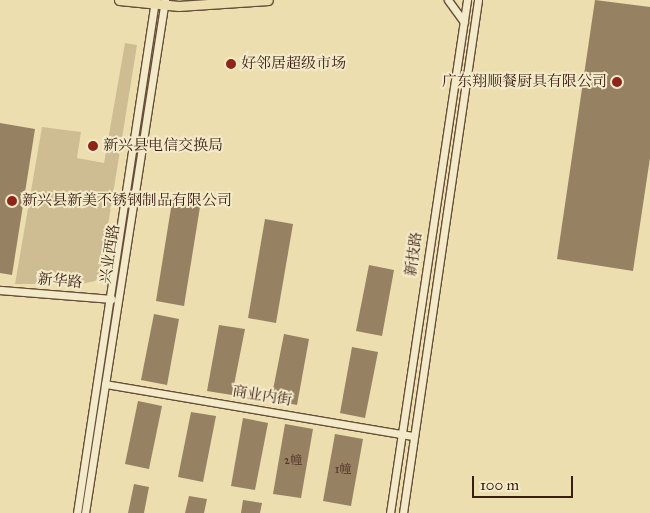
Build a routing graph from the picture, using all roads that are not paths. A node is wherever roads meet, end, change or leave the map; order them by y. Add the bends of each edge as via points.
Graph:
1 (119, 0) edge
2 (268, 0) edge
3 (448, 0) edge
4 (467, 0) edge
5 (483, 0) edge
6 (159, 3) edge
7 (477, 3) edge
8 (464, 22) junction
9 (0, 290) edge
10 (108, 298) junction
11 (117, 300) junction
12 (105, 384) junction
13 (401, 434) junction
14 (414, 436) junction
15 (77, 513) edge
16 (85, 513) edge
17 (390, 513) edge
18 (403, 513) edge

1 - 6 main road
2 - 6 main road
3 - 8 street
4 - 8 street, 新技路
5 - 7 street
6 - 10 street, 兴业西路
6 - 11 street, 兴业西路
7 - 14 street, 新技路
8 - 13 street, 新技路
9 - 10 street, 新华路
10 - 11 street, 新华路
10 - 15 street, 兴业西路
11 - 12 street, 兴业西路
12 - 13 street, 商业内街
12 - 16 street, 兴业西路
13 - 14 street, 商业内街
13 - 17 street, 新技路
14 - 18 street, 新技路

